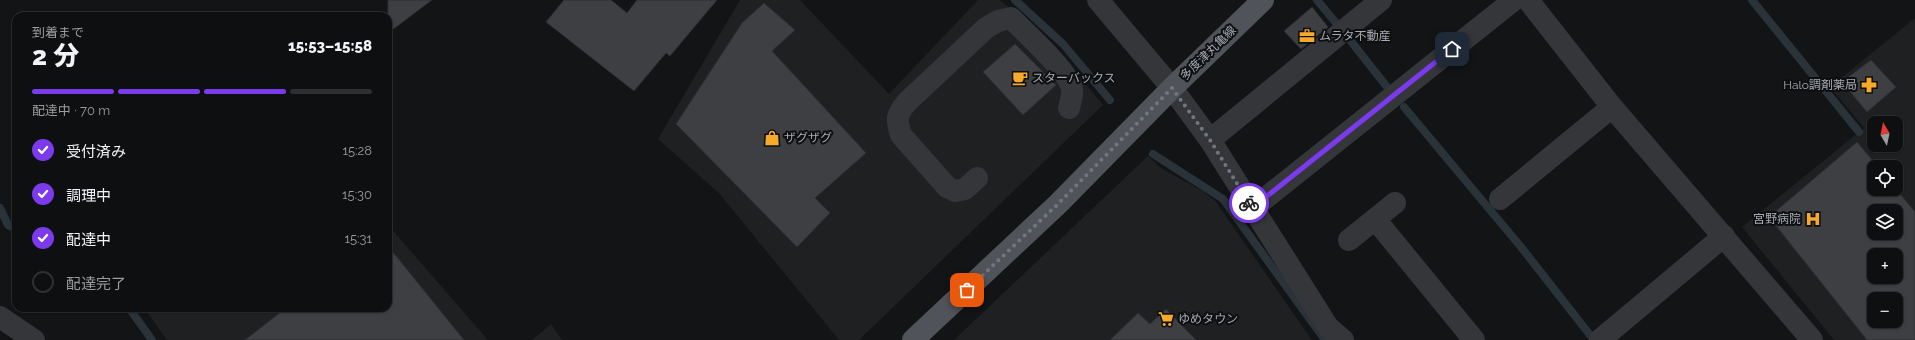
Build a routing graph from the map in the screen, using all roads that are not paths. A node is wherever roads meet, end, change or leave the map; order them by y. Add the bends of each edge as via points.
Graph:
1 (1098, 0) edge
2 (1263, 0) edge
3 (1381, 0) edge
4 (1514, 0) edge
5 (1536, 3) edge
6 (1172, 88) junction
7 (1612, 107) junction
8 (1069, 108) dead end
9 (1210, 140) junction
10 (977, 178) dead end
11 (1500, 199) dead end
12 (1395, 203) dead end
13 (1252, 208) junction
14 (1375, 219) junction
15 (1724, 236) junction
16 (1349, 240) dead end
17 (0, 317) edge
18 (34, 340) edge
19 (913, 340) edge
20 (1343, 340) edge
21 (1474, 340) edge
22 (1600, 340) edge
23 (1812, 340) edge

1 - 6 street
2 - 6 main road, 多度津丸亀線
3 - 9 street
4 - 13 street
5 - 7 street
6 - 9 street
6 - 19 main road, 多度津丸亀線 via 1058,204
7 - 11 street
7 - 15 street
8 - 10 street via 1072,89 1064,72 1022,28 1011,18 998,21 986,28 898,113 901,135 947,187 955,192 965,189
9 - 13 street
12 - 14 street
13 - 20 street via 1328,327
14 - 16 street
14 - 21 street
15 - 22 street
15 - 23 street
17 - 18 street

